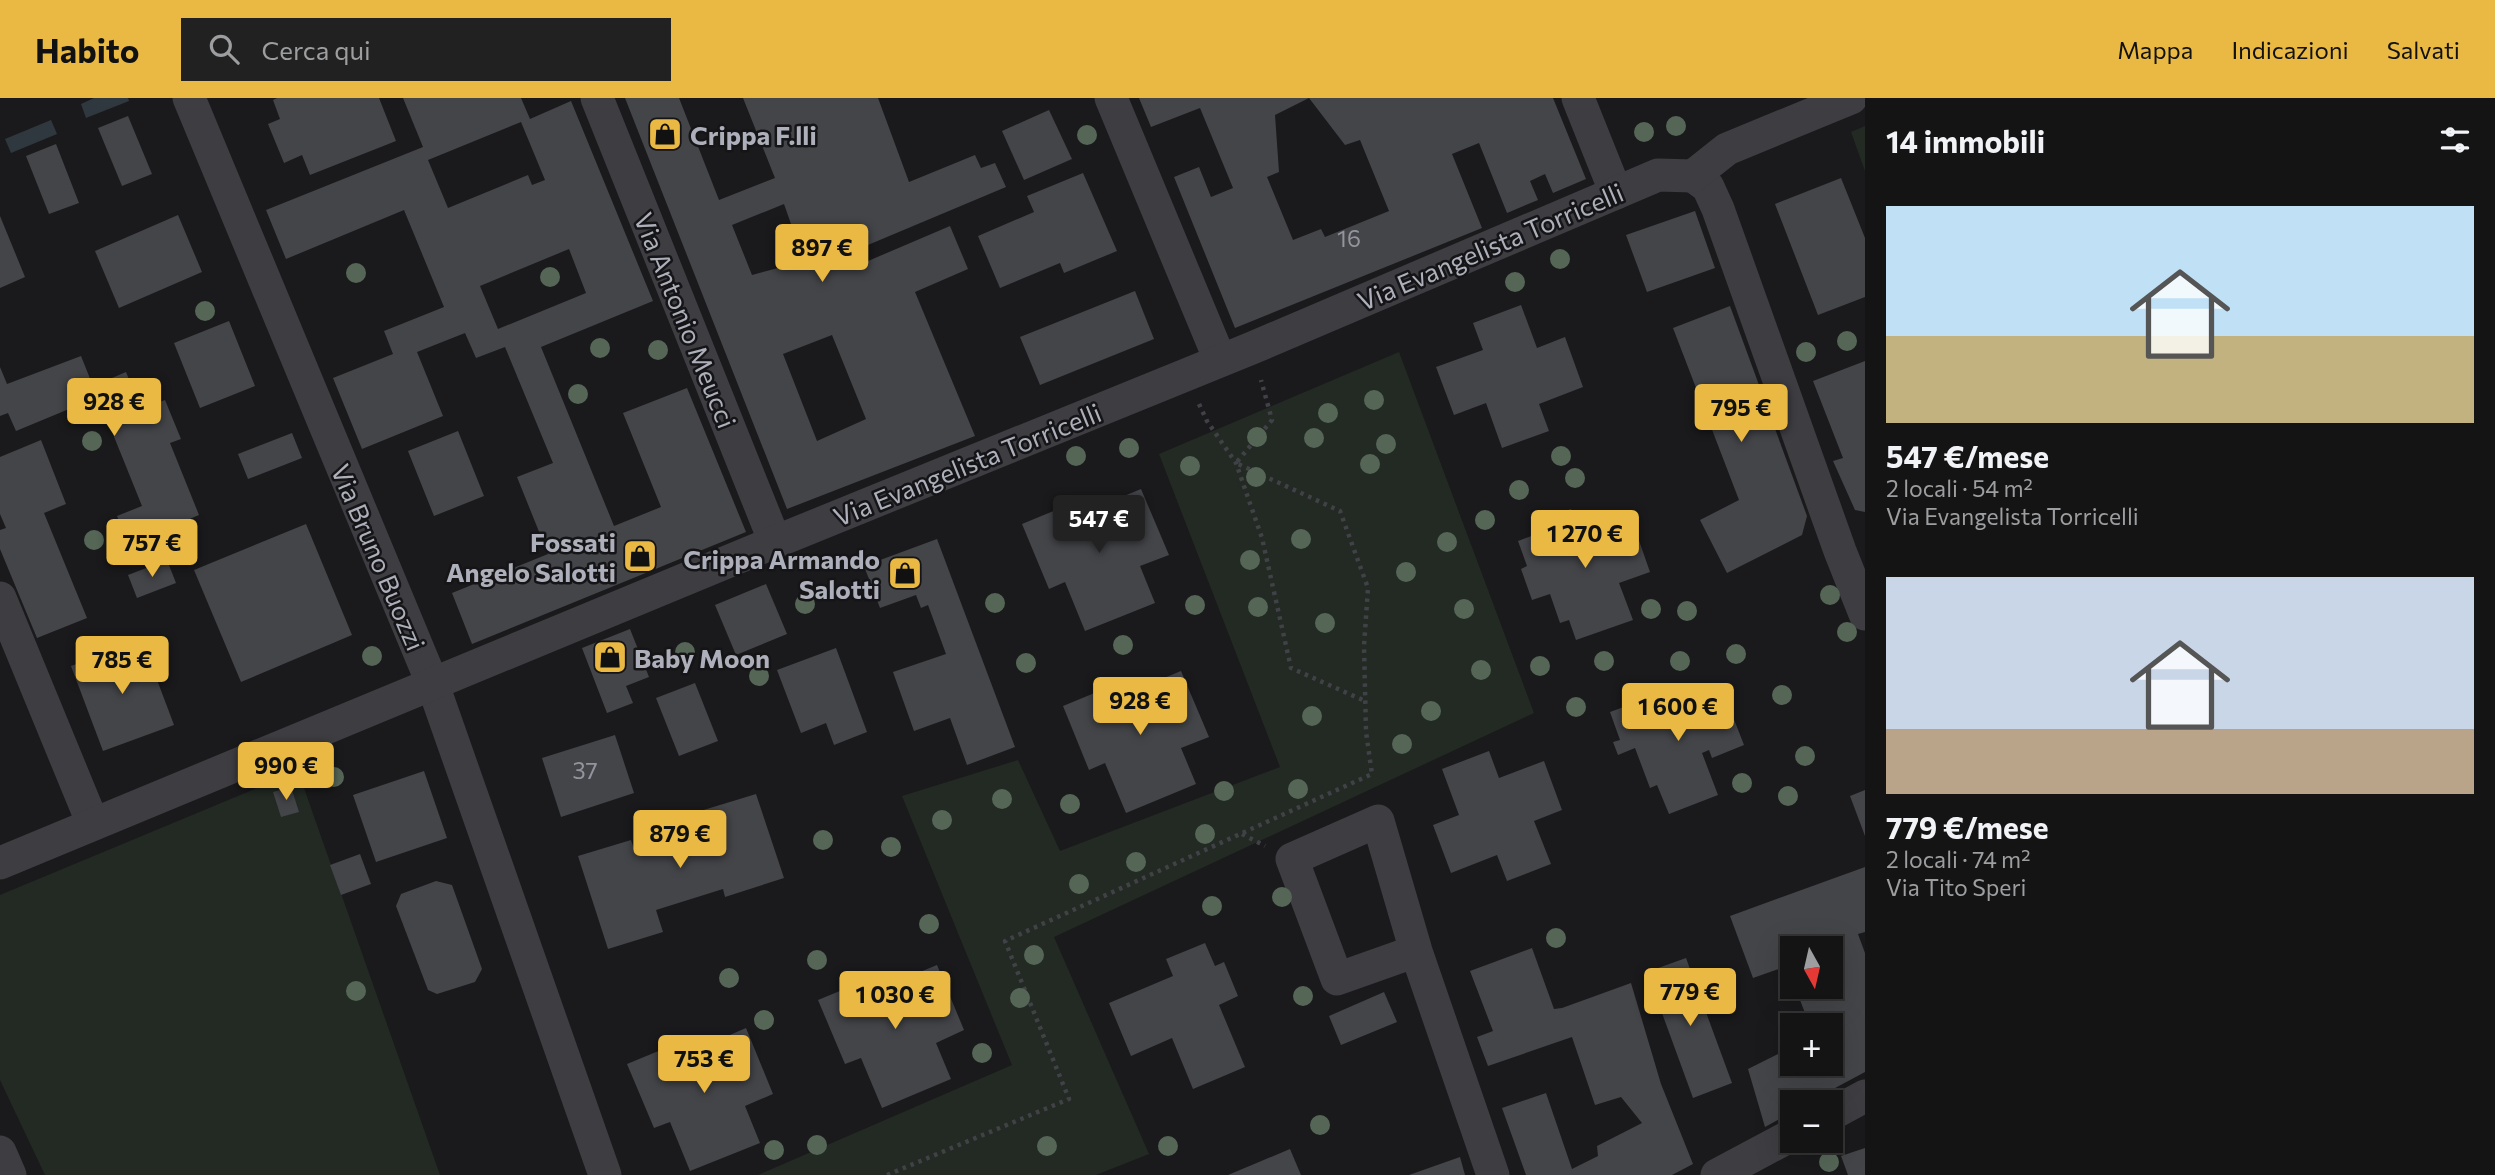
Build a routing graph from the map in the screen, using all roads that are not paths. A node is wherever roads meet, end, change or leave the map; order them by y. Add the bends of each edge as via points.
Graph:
1 (189, 98) edge
2 (597, 98) edge
3 (1111, 98) edge
4 (1578, 98) edge
5 (1851, 98) edge
6 (1693, 176) junction
7 (1616, 192) junction
8 (1220, 359) junction
9 (775, 542) junction
10 (1853, 545) edge
11 (0, 598) edge
12 (1865, 614) edge
13 (433, 685) junction
14 (93, 824) junction
15 (0, 863) edge
16 (1416, 951) junction
17 (1865, 1096) edge
18 (1843, 1108) edge
19 (1780, 1141) edge
20 (0, 1152) edge
21 (10, 1175) edge
22 (604, 1175) edge
23 (1493, 1175) edge
24 (1717, 1175) edge

1 - 13 street, Via Bruno Buozzi
2 - 9 street, Via Antonio Meucci
3 - 8 street
4 - 7 street
5 - 6 street via 1727,149
6 - 7 street, Via Evangelista Torricelli via 1658,175
6 - 10 street via 1708,187 1718,209
7 - 8 street, Via Evangelista Torricelli
8 - 9 street, Via Evangelista Torricelli
9 - 13 street, Via Evangelista Torricelli
10 - 12 street
11 - 14 street
13 - 14 street, Via Evangelista Torricelli
13 - 22 street, Via Bruno Buozzi
14 - 15 street, Via Evangelista Torricelli
16 - 16 street via 1337,979 1292,859 1378,821
16 - 23 street
17 - 18 street
19 - 24 street
20 - 21 street

